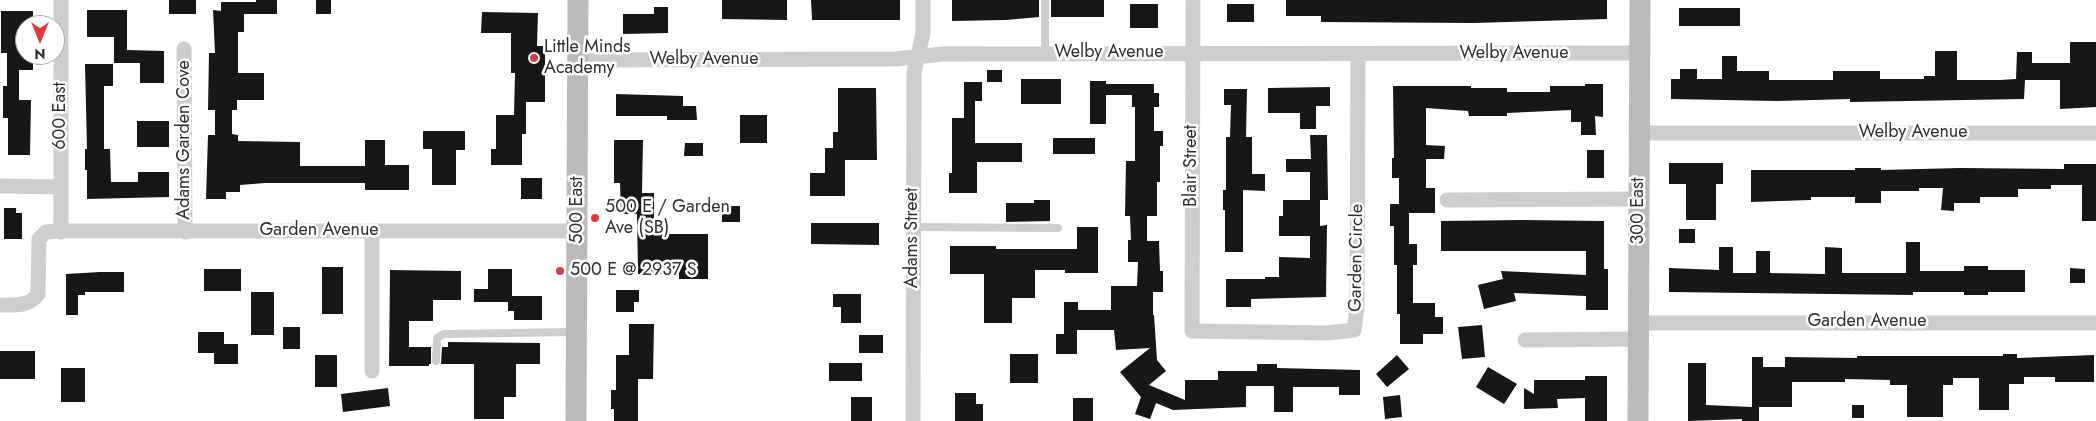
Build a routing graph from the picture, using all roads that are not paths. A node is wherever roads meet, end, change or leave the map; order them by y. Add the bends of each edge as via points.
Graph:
1 (61, 0) edge
2 (578, 0) edge
3 (924, 0) edge
4 (1045, 0) edge
5 (1192, 0) edge
6 (1640, 0) edge
7 (184, 49) dead end
8 (1046, 53) junction
9 (1640, 53) junction
10 (1192, 54) junction
11 (1358, 54) junction
12 (918, 56) junction
13 (578, 60) junction
14 (1640, 133) junction
15 (2096, 133) edge
16 (0, 186) edge
17 (61, 187) junction
18 (1640, 199) junction
19 (1447, 200) dead end
20 (913, 227) junction
21 (1058, 228) dead end
22 (372, 231) junction
23 (577, 231) junction
24 (61, 232) junction
25 (185, 232) junction
26 (0, 306) edge
27 (2096, 323) edge
28 (1192, 331) joint
29 (1639, 331) junction
30 (577, 332) junction
31 (1525, 340) dead end
32 (436, 362) dead end
33 (372, 371) dead end
34 (576, 421) edge
35 (912, 421) edge
36 (1638, 421) edge

1 - 17 street, 600 East
2 - 13 street, 500 East
3 - 12 street, Adams Street via 923,33
4 - 8 lane
5 - 10 street, Blair Street
6 - 9 street, 300 East
7 - 25 street, Adams Garden Cove
8 - 10 street, Welby Avenue
8 - 12 street, Welby Avenue
9 - 11 street, Welby Avenue
9 - 14 street, 300 East
10 - 11 street, Welby Avenue
10 - 28 street, Blair Street
11 - 28 street, Garden Circle via 1357,308 1354,330 1327,333
12 - 13 street, Welby Avenue via 895,59
12 - 20 street, Adams Street via 914,73
13 - 23 street, 500 East
14 - 15 street, Welby Avenue
14 - 18 street, 300 East
16 - 17 street
17 - 24 street, 600 East
18 - 19 street
18 - 29 street, 300 East
20 - 21 lane
20 - 35 street, Adams Street
22 - 23 street, Garden Avenue
22 - 25 street, Garden Avenue
22 - 33 street
23 - 30 street, 500 East
24 - 25 street, Garden Avenue
24 - 26 street, Garden Avenue via 46,232 39,239 38,294 34,300 27,304
27 - 29 street, Garden Avenue
29 - 31 street, Garden Avenue
29 - 36 street, 300 East
30 - 32 lane via 444,334 437,338
30 - 34 street, 500 East

